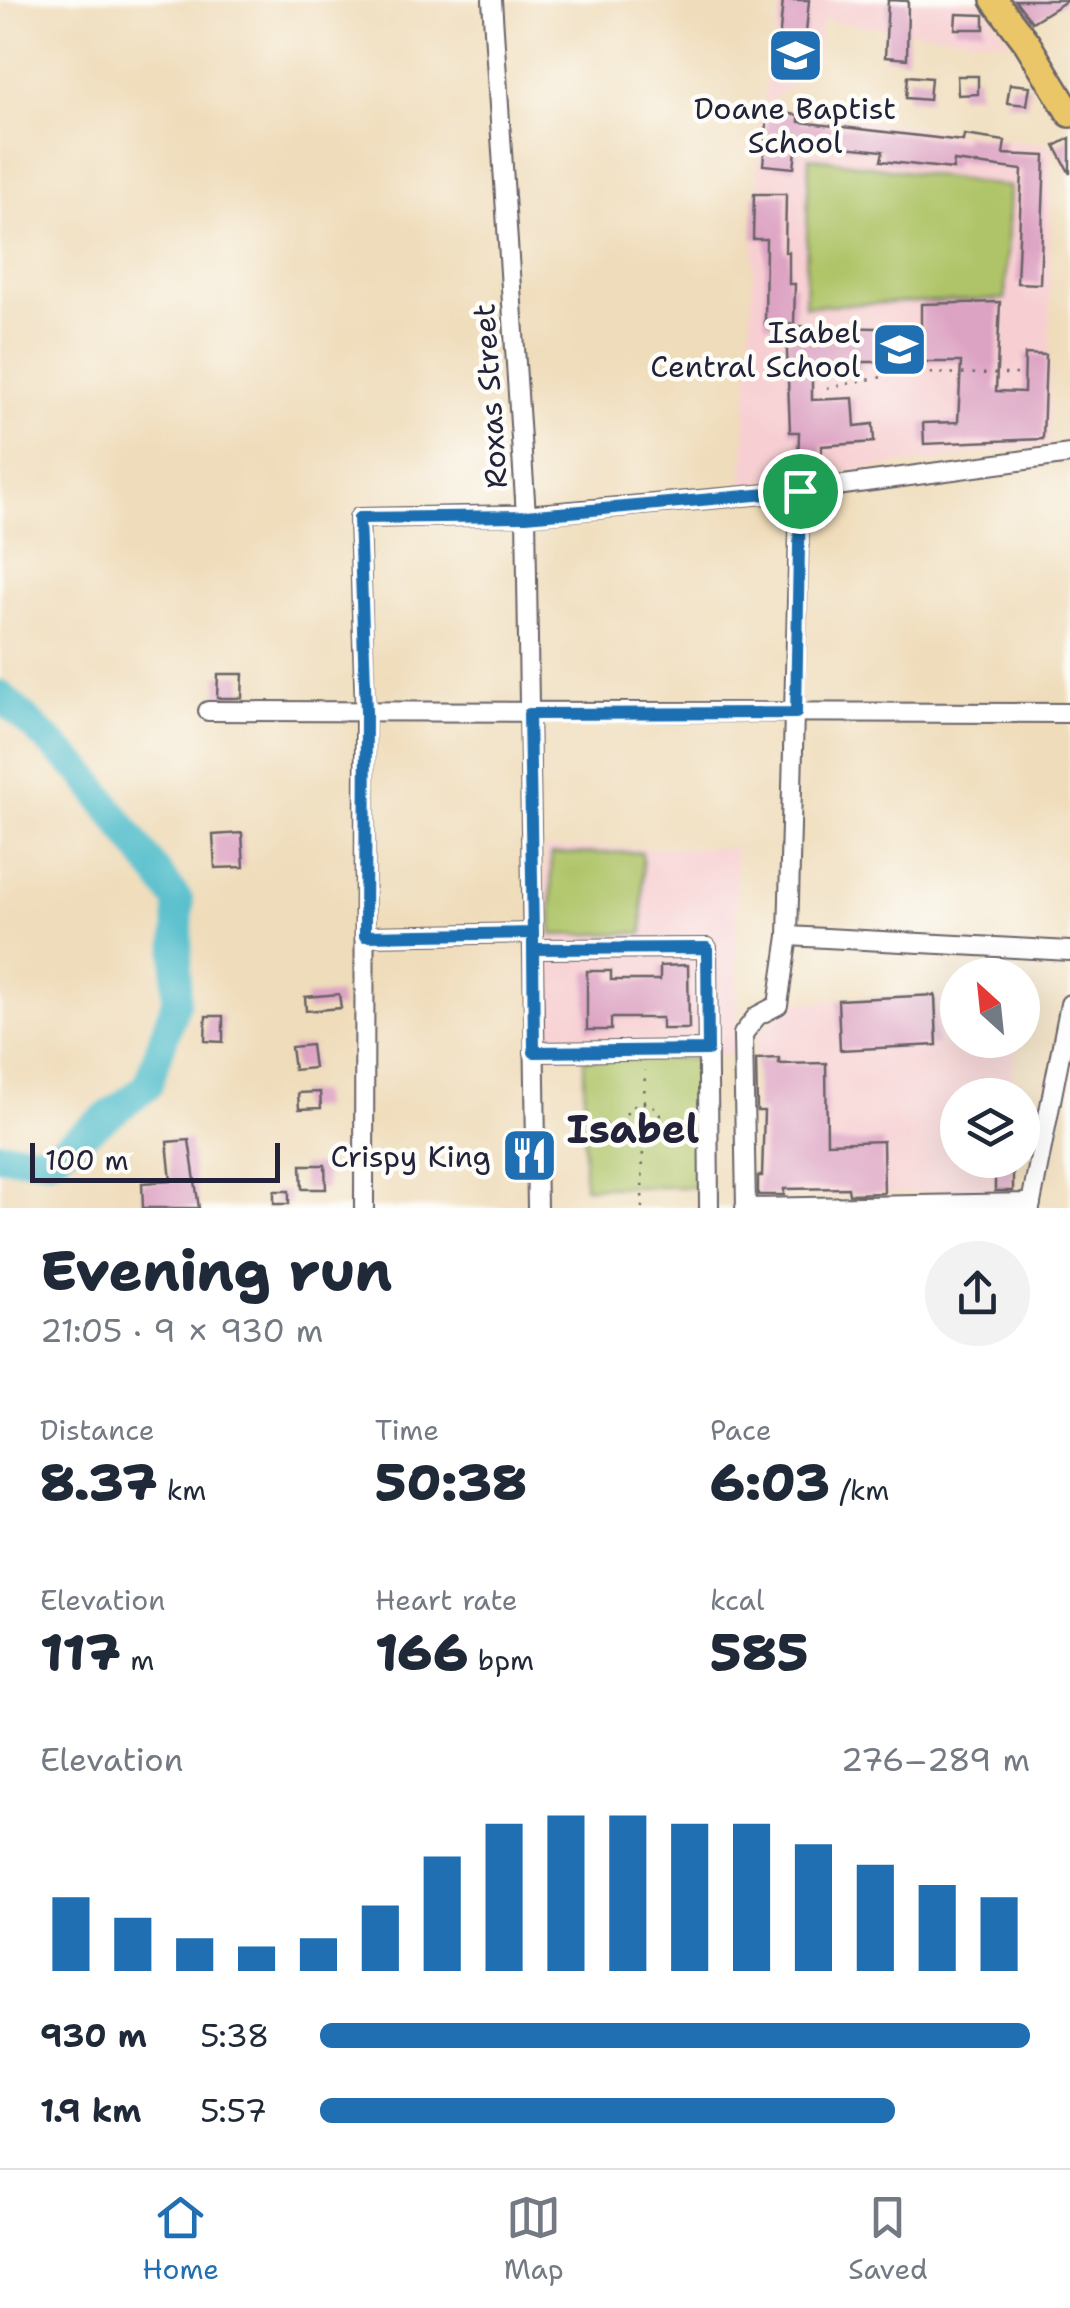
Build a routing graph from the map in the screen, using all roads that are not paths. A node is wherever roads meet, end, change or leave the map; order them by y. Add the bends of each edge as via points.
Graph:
1 (492, 0) edge
2 (994, 0) edge
3 (1070, 114) edge
4 (1070, 454) edge
5 (800, 491) junction
6 (526, 516) junction
7 (208, 711) dead end
8 (366, 712) junction
9 (796, 713) junction
10 (1070, 713) edge
11 (529, 714) junction
12 (365, 936) junction
13 (788, 936) junction
14 (533, 941) junction
15 (1070, 951) edge
16 (1070, 1004) edge
17 (708, 1050) junction
18 (534, 1052) junction
19 (1030, 1206) edge
20 (364, 1208) edge
21 (537, 1208) edge
22 (709, 1208) edge
23 (745, 1208) edge

1 - 6 street, Roxas Street
2 - 3 highway
4 - 5 street
5 - 6 street
5 - 9 street
6 - 8 street via 359,518
6 - 11 street, Roxas Street
7 - 8 street
8 - 11 street
8 - 12 street
9 - 10 street
9 - 11 street
9 - 13 street
11 - 14 street, Roxas Street
12 - 14 street
12 - 20 street
13 - 15 street
13 - 23 street via 778,1005 743,1034
14 - 17 street via 707,948
14 - 18 street, Roxas Street
16 - 19 street
17 - 18 street
17 - 22 street
18 - 21 street, Roxas Street
19 - 23 street

